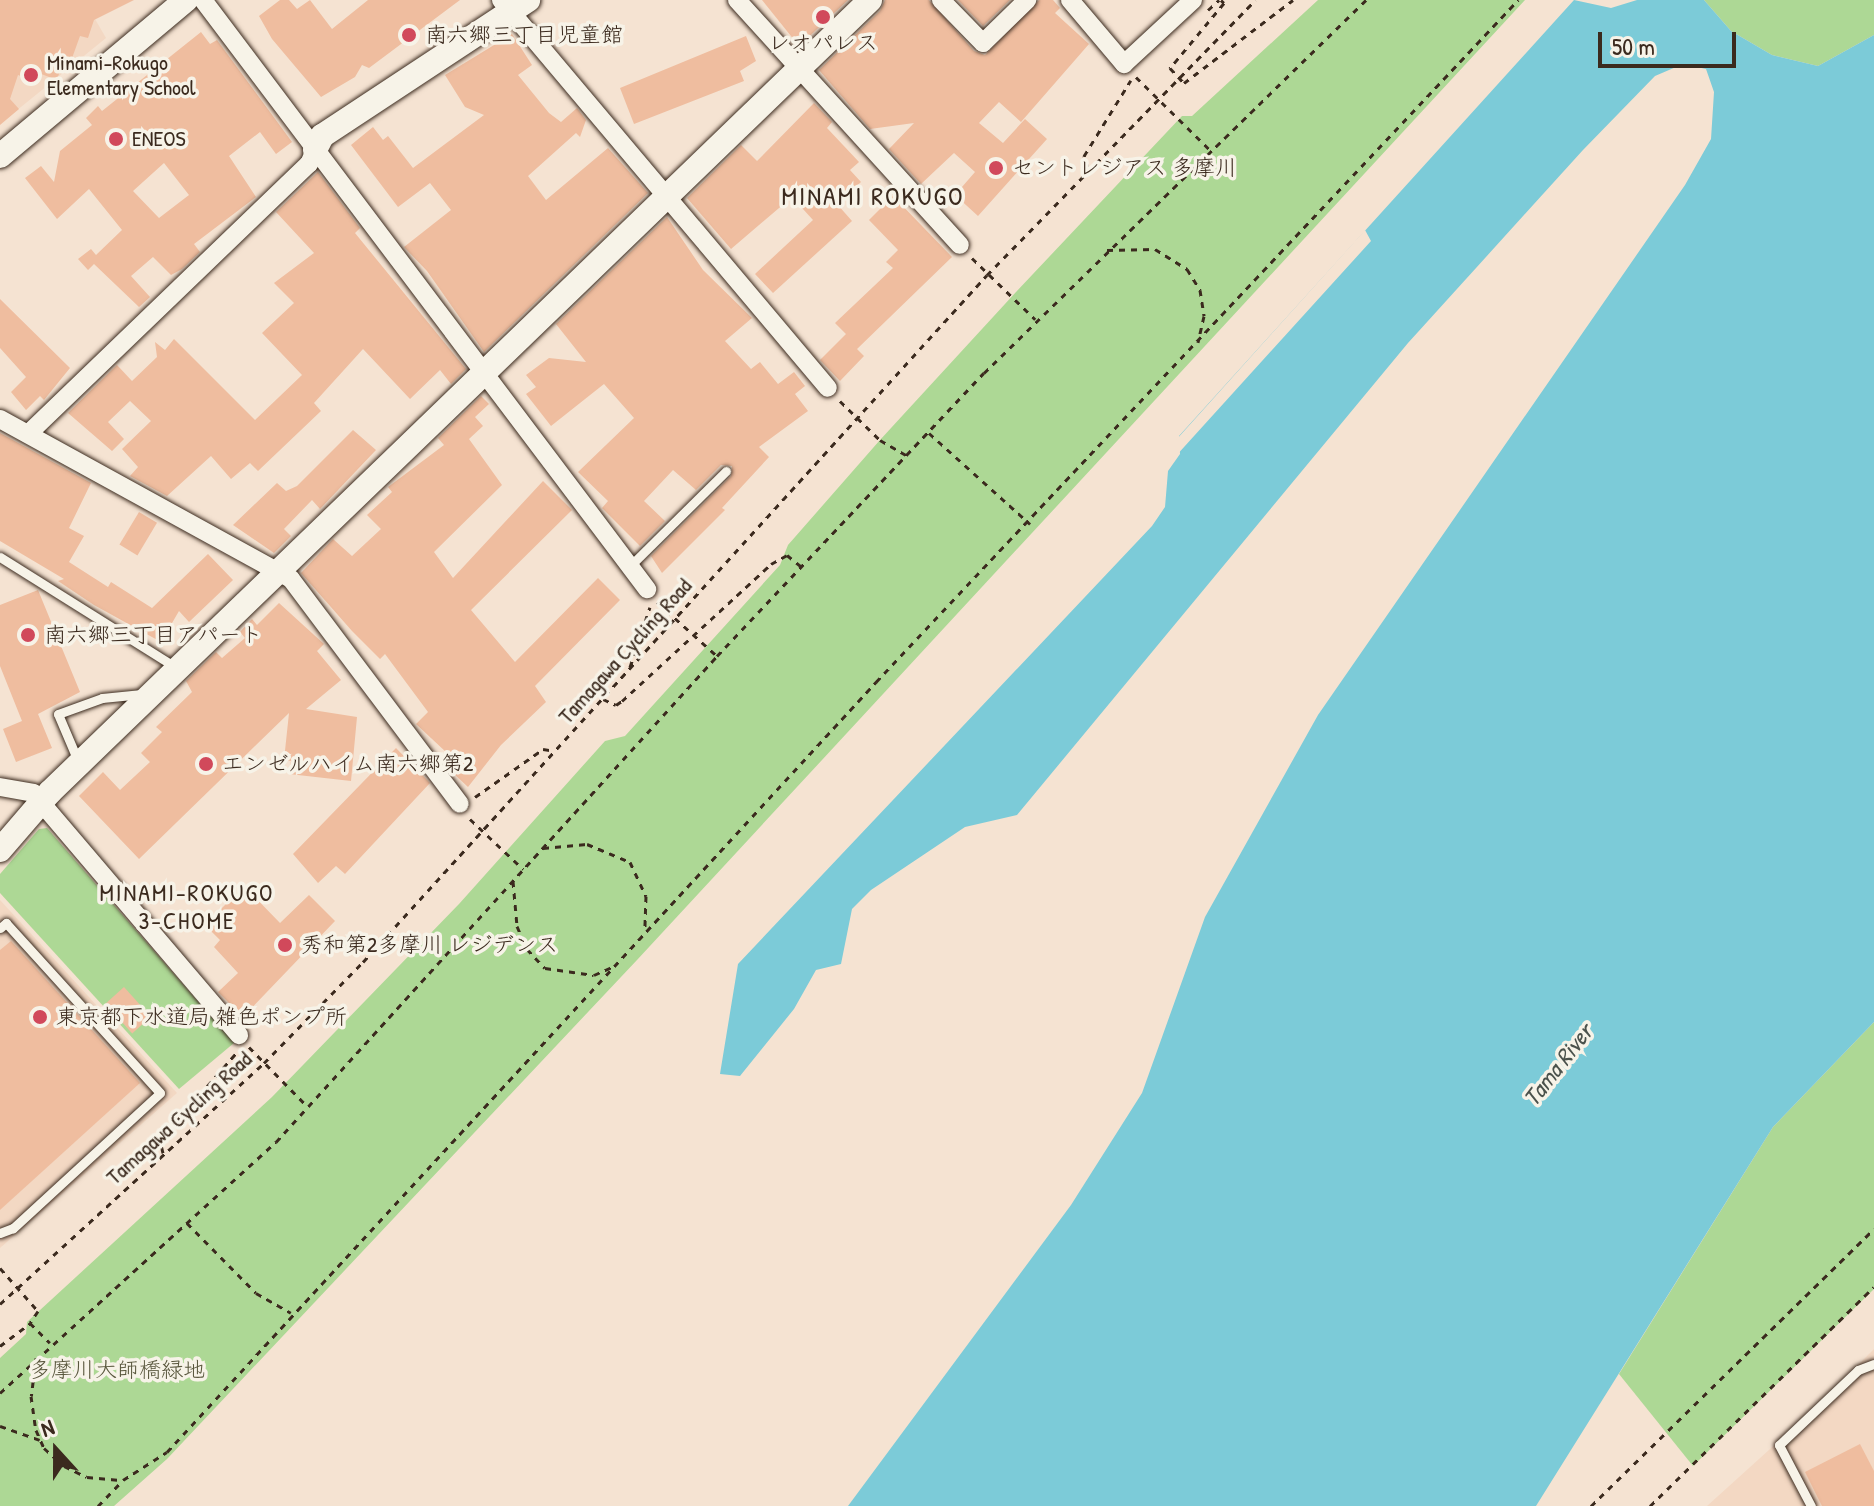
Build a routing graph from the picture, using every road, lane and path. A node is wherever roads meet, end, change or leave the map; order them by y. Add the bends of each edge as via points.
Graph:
1 (186, 0) edge
2 (203, 0) edge
3 (737, 0) edge
4 (870, 0) edge
5 (941, 0) edge
6 (1027, 0) edge
7 (1070, 0) edge
8 (1193, 0) edge
9 (1221, 0) edge
10 (1255, 0) edge
11 (1293, 0) edge
12 (1366, 0) edge
13 (1518, 0) edge
14 (514, 4) edge
15 (799, 69) junction
16 (1132, 72) dead end
17 (1176, 79) junction
18 (1139, 80) dead end
19 (1157, 98) junction
20 (315, 150) junction
21 (1210, 150) junction
22 (0, 156) edge
23 (1088, 168) junction
24 (667, 197) junction
25 (1107, 250) junction
26 (965, 252) joint
27 (987, 275) junction
28 (1035, 319) junction
29 (1198, 343) junction
30 (485, 372) junction
31 (834, 394) joint
32 (0, 419) edge
33 (858, 419) junction
34 (929, 433) junction
35 (28, 434) junction
36 (908, 456) junction
37 (726, 471) dead end
38 (1030, 524) junction
39 (0, 557) edge
40 (630, 566) junction
41 (280, 569) junction
42 (804, 569) junction
43 (652, 596) junction
44 (676, 619) junction
45 (693, 634) junction
46 (717, 656) junction
47 (630, 667) junction
48 (178, 669) junction
49 (152, 694) junction
50 (603, 699) junction
51 (555, 751) junction
52 (79, 764) junction
53 (0, 787) edge
54 (40, 803) junction
55 (460, 804) joint
56 (475, 824) dead end
57 (483, 831) junction
58 (543, 848) junction
59 (0, 850) edge
60 (524, 870) junction
61 (513, 881) junction
62 (0, 928) edge
63 (644, 933) junction
64 (616, 966) junction
65 (244, 1041) junction
66 (264, 1063) junction
67 (308, 1107) junction
68 (163, 1153) junction
69 (187, 1223) junction
70 (1874, 1229) edge
71 (0, 1233) edge
72 (0, 1268) edge
73 (1874, 1287) edge
74 (18, 1288) junction
75 (0, 1304) edge
76 (291, 1313) junction
77 (30, 1323) junction
78 (51, 1344) junction
79 (0, 1346) edge
80 (36, 1358) junction
81 (1874, 1364) edge
82 (0, 1393) edge
83 (0, 1426) edge
84 (40, 1440) junction
85 (123, 1480) junction
86 (98, 1506) edge
87 (1591, 1506) edge
88 (1650, 1506) edge
89 (1811, 1506) edge

1 - 22 street
2 - 20 street
3 - 15 street
4 - 15 street
5 - 6 street via 983,43
7 - 8 street via 1124,64
9 - 17 path via 1224,3 1170,68
10 - 17 path, Tamagawa Cycling Road
11 - 17 path via 1191,82
12 - 21 path
13 - 29 path
14 - 20 street via 322,136
14 - 24 street
15 - 24 street
15 - 26 street
16 - 23 path via 1084,156
17 - 19 path, Tamagawa Cycling Road
18 - 19 path
19 - 21 path
19 - 23 path, Tamagawa Cycling Road
20 - 30 street
20 - 35 street via 309,164
21 - 25 path
23 - 27 path, Tamagawa Cycling Road
24 - 30 street
24 - 31 street
25 - 28 path
25 - 29 path via 1155,249 1187,269 1200,290 1204,316
26 - 27 path
27 - 28 path
27 - 33 path, Tamagawa Cycling Road
28 - 34 path
29 - 38 path
30 - 40 street
30 - 41 street
31 - 33 path
32 - 35 street
33 - 36 path
33 - 44 path, Tamagawa Cycling Road
34 - 36 path
34 - 38 path
35 - 41 street
36 - 42 path
37 - 40 lane
38 - 63 path
39 - 48 lane
40 - 43 street
41 - 48 street
41 - 55 street
42 - 45 path via 784,556
42 - 46 path
43 - 44 path
43 - 47 path
44 - 45 path
44 - 47 path, Tamagawa Cycling Road
45 - 46 path
45 - 50 path via 622,701 616,705
46 - 58 path
47 - 50 path, Tamagawa Cycling Road
48 - 49 street
49 - 52 street
49 - 52 lane via 102,698 58,714
50 - 51 path, Tamagawa Cycling Road
51 - 55 path via 543,749 495,787
51 - 57 path, Tamagawa Cycling Road
52 - 54 street
53 - 54 street via 33,793
54 - 59 street
54 - 65 street
56 - 57 path
57 - 60 path
57 - 66 path, Tamagawa Cycling Road
58 - 60 path
58 - 63 path via 587,844 630,862 646,896
60 - 61 path
61 - 64 path via 517,926 527,949 545,968 594,975
61 - 67 path
62 - 71 lane via 6,923 160,1093 13,1228
63 - 64 path
64 - 76 path
65 - 66 path
65 - 68 path via 160,1140
66 - 67 path
66 - 68 path, Tamagawa Cycling Road
67 - 69 path
68 - 74 path, Tamagawa Cycling Road
69 - 76 path via 256,1293
69 - 78 path
70 - 87 path
72 - 74 path
73 - 88 path
74 - 75 path, Tamagawa Cycling Road
74 - 77 path via 38,1311
76 - 85 path via 167,1452
77 - 78 path
77 - 79 path
78 - 80 path
80 - 82 path
80 - 84 path via 32,1411
81 - 89 lane via 1858,1370 1779,1445
83 - 84 path
84 - 85 path via 64,1466 87,1477
85 - 86 path

